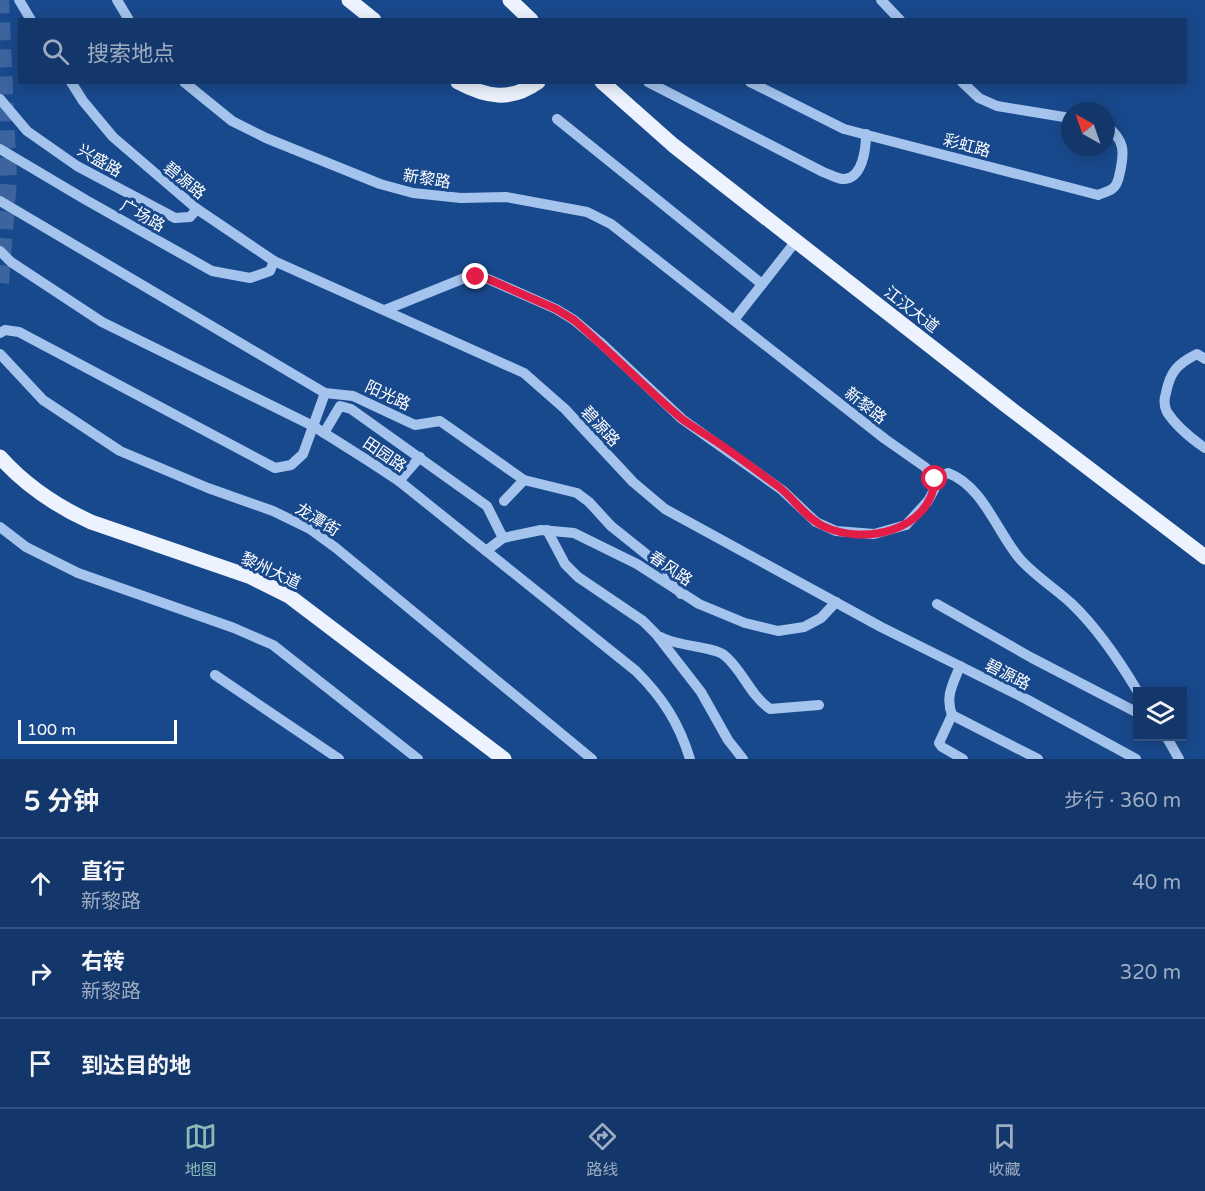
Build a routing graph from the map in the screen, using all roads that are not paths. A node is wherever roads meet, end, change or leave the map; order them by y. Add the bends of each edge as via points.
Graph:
1 (19, 0) edge
2 (117, 0) edge
3 (349, 0) edge
4 (510, 0) edge
5 (881, 0) edge
6 (31, 18) edge
7 (128, 18) edge
8 (372, 18) edge
9 (529, 18) edge
10 (898, 18) edge
11 (72, 84) edge
12 (186, 84) edge
13 (463, 84) edge
14 (534, 84) edge
15 (604, 84) edge
16 (652, 84) edge
17 (754, 84) edge
18 (964, 84) edge
19 (0, 99) edge
20 (1061, 117) edge
21 (556, 119) dead end
22 (1115, 132) edge
23 (866, 134) junction
24 (0, 149) edge
25 (0, 201) edge
26 (197, 209) junction
27 (796, 241) junction
28 (0, 251) edge
29 (274, 261) junction
30 (762, 284) junction
31 (385, 310) junction
32 (734, 320) junction
33 (0, 333) edge
34 (0, 354) edge
35 (1205, 359) edge
36 (325, 393) junction
37 (313, 426) junction
38 (324, 433) junction
39 (1205, 448) edge
40 (0, 457) edge
41 (420, 457) junction
42 (935, 479) junction
43 (524, 480) junction
44 (399, 481) junction
45 (504, 501) dead end
46 (3, 530) edge
47 (547, 530) junction
48 (503, 538) junction
49 (486, 551) junction
50 (1205, 557) edge
51 (681, 594) junction
52 (836, 602) junction
53 (937, 604) dead end
54 (656, 634) junction
55 (960, 666) junction
56 (215, 675) dead end
57 (1135, 687) edge
58 (819, 705) dead end
59 (1133, 711) edge
60 (952, 715) junction
61 (1169, 741) edge
62 (339, 759) edge
63 (418, 759) edge
64 (504, 759) edge
65 (592, 759) edge
66 (690, 759) edge
67 (743, 759) edge
68 (963, 759) edge
69 (1038, 759) edge
70 (1136, 759) edge
71 (1179, 759) edge

1 - 6 street
2 - 7 street
3 - 8 main road
4 - 9 main road
5 - 10 street
11 - 26 street, 碧源路 via 113,137
12 - 32 street, 新黎路 via 232,122 380,184 413,193 506,197 587,212 612,224
13 - 14 main road via 492,96 508,96
15 - 27 main road, 江汉大道 via 673,145
16 - 23 street via 843,179 850,177 864,160
17 - 23 street, 彩虹路 via 844,129
18 - 20 street via 997,106
19 - 26 street, 兴盛路 via 27,131 77,166 175,219 190,218
21 - 30 street
22 - 23 street, 彩虹路 via 1124,158 1118,181 1112,189 1098,195
24 - 29 street, 广场路 via 212,271 250,278 270,271
25 - 36 street, 阳光路
26 - 29 street, 碧源路
27 - 30 street
27 - 50 main road, 江汉大道
28 - 37 street, 田园路 via 102,322
29 - 31 street, 碧源路
30 - 32 street
31 - 42 street via 467,277 488,279 556,309 583,327 682,419 782,490 816,522 836,531 874,534 906,525 928,501
31 - 52 street, 碧源路 via 524,373 665,509
32 - 42 street, 新黎路 via 926,467
33 - 37 street via 19,332 276,468 291,465 303,454
34 - 65 street, 龙潭街 via 43,400 120,451 273,511 310,530
35 - 39 street via 1197,354 1184,361 1171,374 1164,399 1166,410
36 - 37 street
36 - 43 street, 阳光路 via 353,396 415,425 440,422
37 - 38 street, 田园路
38 - 41 street via 340,406 351,409
38 - 44 street, 田园路
40 - 64 main road, 黎州大道 via 50,501 72,514 251,577 289,596
41 - 44 street
41 - 48 street via 487,506
42 - 57 street via 948,473 971,488 1019,558 1100,633
43 - 45 street
43 - 51 street, 阳光路 via 577,493 590,502 611,526 666,570
44 - 49 street, 田园路
46 - 63 street via 26,547 78,573 273,645
47 - 48 street, 春风路
47 - 51 street, 春风路 via 574,533 637,564
47 - 54 street via 565,564 578,577
48 - 49 street, 春风路
49 - 66 street, 田园路 via 652,687 682,734
51 - 52 street, 春风路 via 745,624 778,631 804,627 821,618
52 - 55 street, 碧源路
53 - 59 street
54 - 58 street via 669,642 722,653 758,701 770,709
54 - 67 street via 701,692
55 - 60 street via 948,698
55 - 70 street, 碧源路
56 - 62 street
60 - 68 street via 939,743
60 - 69 street
61 - 71 street

